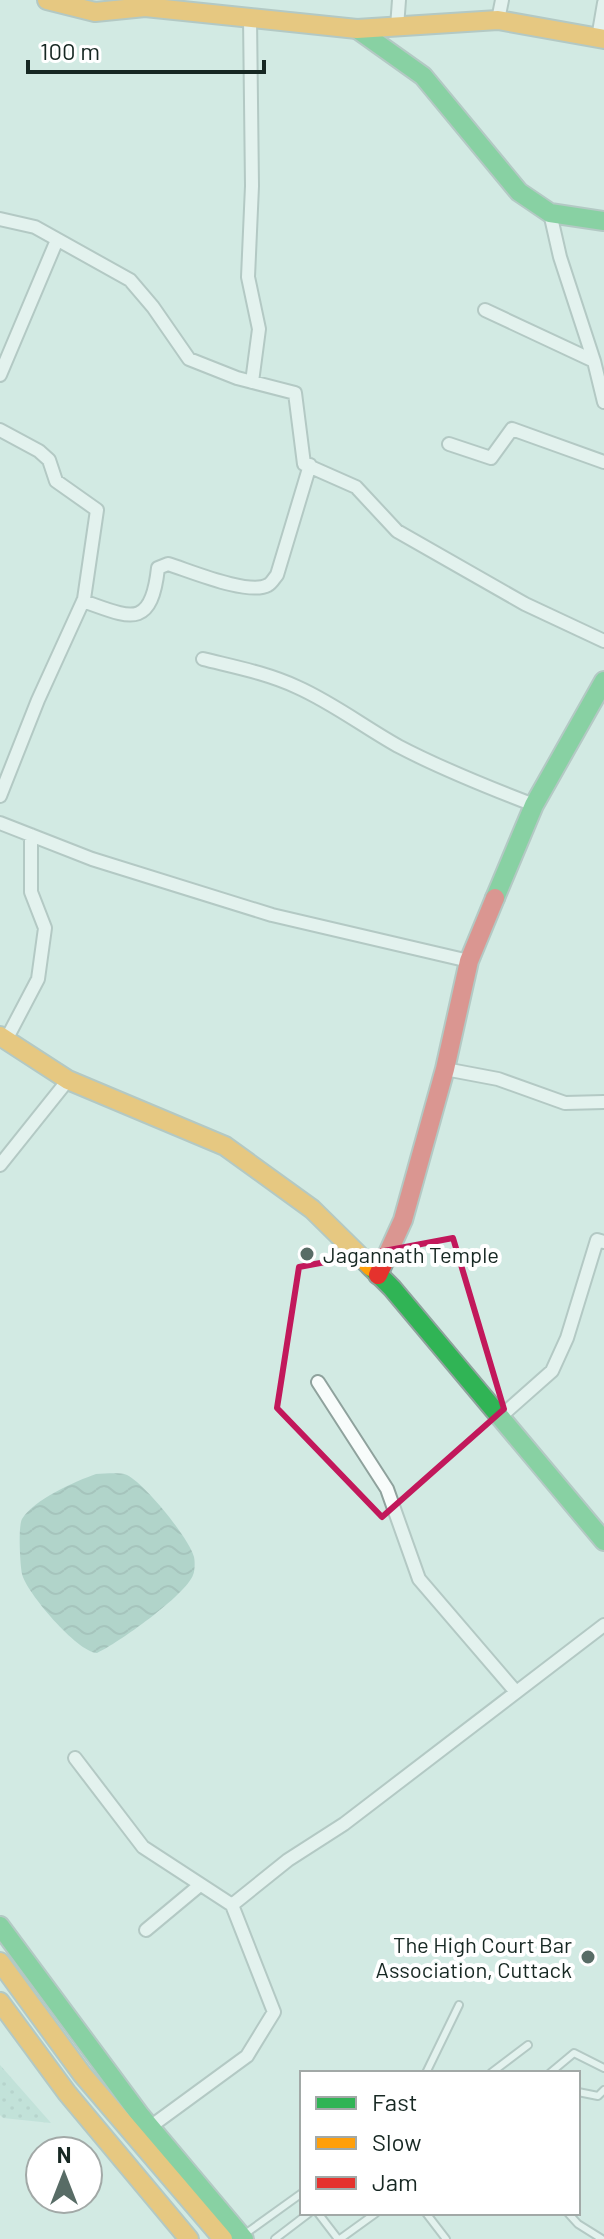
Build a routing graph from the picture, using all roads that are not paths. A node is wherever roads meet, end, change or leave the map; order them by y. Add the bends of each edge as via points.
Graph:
1 (47, 0) edge
2 (399, 0) edge
3 (502, 0) edge
4 (604, 3) edge
5 (129, 4) edge
6 (250, 18) junction
7 (498, 20) junction
8 (397, 27) junction
9 (357, 29) junction
10 (601, 39) edge
11 (550, 213) junction
12 (0, 219) edge
13 (604, 221) edge
14 (57, 240) junction
15 (485, 310) dead end
16 (594, 361) junction
17 (0, 375) edge
18 (252, 382) junction
19 (604, 402) edge
20 (0, 430) edge
21 (449, 444) dead end
22 (604, 462) edge
23 (310, 465) junction
24 (83, 601) junction
25 (604, 641) edge
26 (203, 659) dead end
27 (604, 681) edge
28 (0, 796) edge
29 (534, 805) junction
30 (0, 823) edge
31 (31, 835) junction
32 (469, 961) junction
33 (3, 1038) edge
34 (445, 1069) junction
35 (68, 1080) junction
36 (604, 1102) edge
37 (0, 1165) edge
38 (604, 1242) edge
39 (378, 1275) junction
40 (318, 1382) dead end
41 (500, 1417) junction
42 (604, 1541) edge
43 (604, 1625) edge
44 (516, 1692) junction
45 (75, 1758) dead end
46 (200, 1885) junction
47 (232, 1905) junction
48 (0, 1926) edge
49 (146, 1930) dead end
50 (0, 1962) edge
51 (0, 2002) edge
52 (459, 2005) dead end
53 (528, 2045) dead end
54 (604, 2068) edge
55 (427, 2071) edge
56 (494, 2071) edge
57 (552, 2071) edge
58 (604, 2090) edge
59 (580, 2092) edge
60 (150, 2127) junction
61 (300, 2195) edge
62 (306, 2215) edge
63 (320, 2215) edge
64 (373, 2215) edge
65 (428, 2215) edge
66 (570, 2215) edge
67 (237, 2238) edge
68 (189, 2239) edge
69 (275, 2239) edge
70 (339, 2239) edge
71 (446, 2239) edge
72 (602, 2239) edge

1 - 5 main road via 95,12
2 - 8 street
3 - 7 street
4 - 10 street
5 - 6 main road
6 - 9 main road
6 - 18 street via 248,277 259,329
7 - 8 main road
7 - 10 main road
8 - 9 main road
9 - 11 main road via 423,76 519,192
11 - 13 main road
11 - 16 street
12 - 14 street via 35,227
14 - 17 street
14 - 18 street via 130,280 189,359
15 - 16 street
16 - 19 street
18 - 23 street via 295,393 304,464
20 - 24 street via 39,451 49,460 56,481 97,510
21 - 22 street via 491,458 512,429
23 - 24 street via 277,575 268,585 215,581 168,564 158,568 152,597 139,614 125,615
23 - 25 street via 356,487 397,531 525,604
24 - 28 street
26 - 29 street via 297,686 456,775
27 - 29 main road
29 - 32 main road
30 - 31 street
31 - 32 street via 272,915
31 - 33 street via 31,892 45,928 38,979
32 - 34 main road
33 - 35 main road
34 - 36 street via 498,1079 565,1103
34 - 39 main road via 403,1220
35 - 37 street
35 - 39 main road via 225,1146 312,1209
38 - 41 street via 597,1240 552,1371
39 - 41 main road
40 - 44 street via 387,1489 419,1579
41 - 42 main road
43 - 44 street
44 - 47 street
45 - 46 street via 143,1847
46 - 47 street
46 - 49 street
47 - 60 street via 274,2012 247,2056
48 - 60 main road
50 - 67 main road via 82,2074
51 - 68 main road via 67,2093
52 - 55 lane
53 - 56 lane
54 - 57 lane via 574,2053
58 - 59 lane via 598,2096
60 - 67 main road
61 - 67 lane
62 - 69 lane
63 - 70 lane
64 - 70 lane
65 - 71 lane
66 - 72 lane

